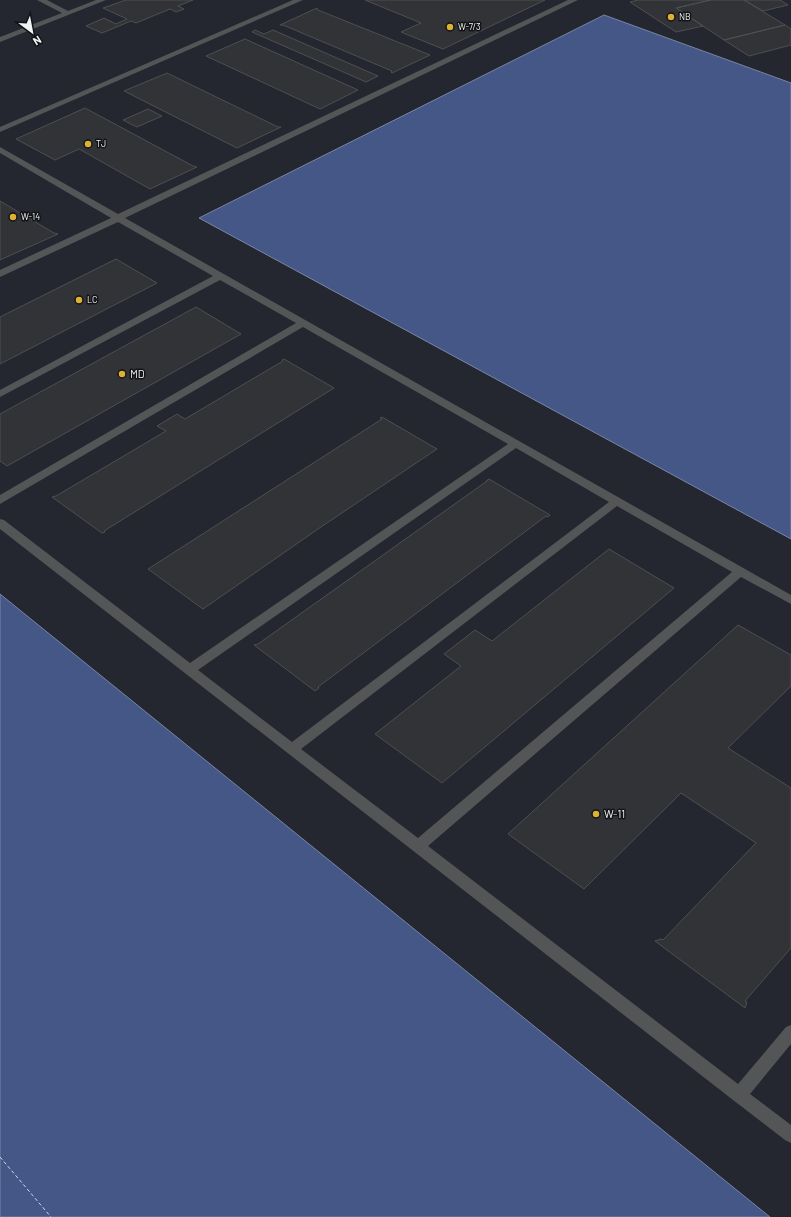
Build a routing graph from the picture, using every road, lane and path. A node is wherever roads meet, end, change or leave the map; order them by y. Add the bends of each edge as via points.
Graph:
1 (41, 0) edge
2 (102, 0) edge
3 (299, 0) edge
4 (574, 0) edge
5 (67, 13) junction
6 (0, 40) edge
7 (0, 130) edge
8 (0, 150) edge
9 (118, 218) junction
10 (0, 274) edge
11 (220, 276) junction
12 (303, 323) junction
13 (0, 394) edge
14 (515, 444) junction
15 (0, 500) edge
16 (616, 501) junction
17 (0, 523) edge
18 (740, 571) junction
19 (791, 600) edge
20 (190, 670) junction
21 (292, 749) junction
22 (418, 846) junction
23 (791, 1032) edge
24 (739, 1095) junction
25 (791, 1135) edge

1 - 5 lane
2 - 5 lane
3 - 7 lane
4 - 9 lane
5 - 6 lane
8 - 9 lane
9 - 10 lane
9 - 11 lane
11 - 12 lane
11 - 13 lane
12 - 14 lane
12 - 15 lane
14 - 16 lane
14 - 20 lane
16 - 18 lane
16 - 21 lane
17 - 20 lane
18 - 19 lane
18 - 22 lane
20 - 21 lane
21 - 22 lane
22 - 24 lane
23 - 24 lane
24 - 25 lane

